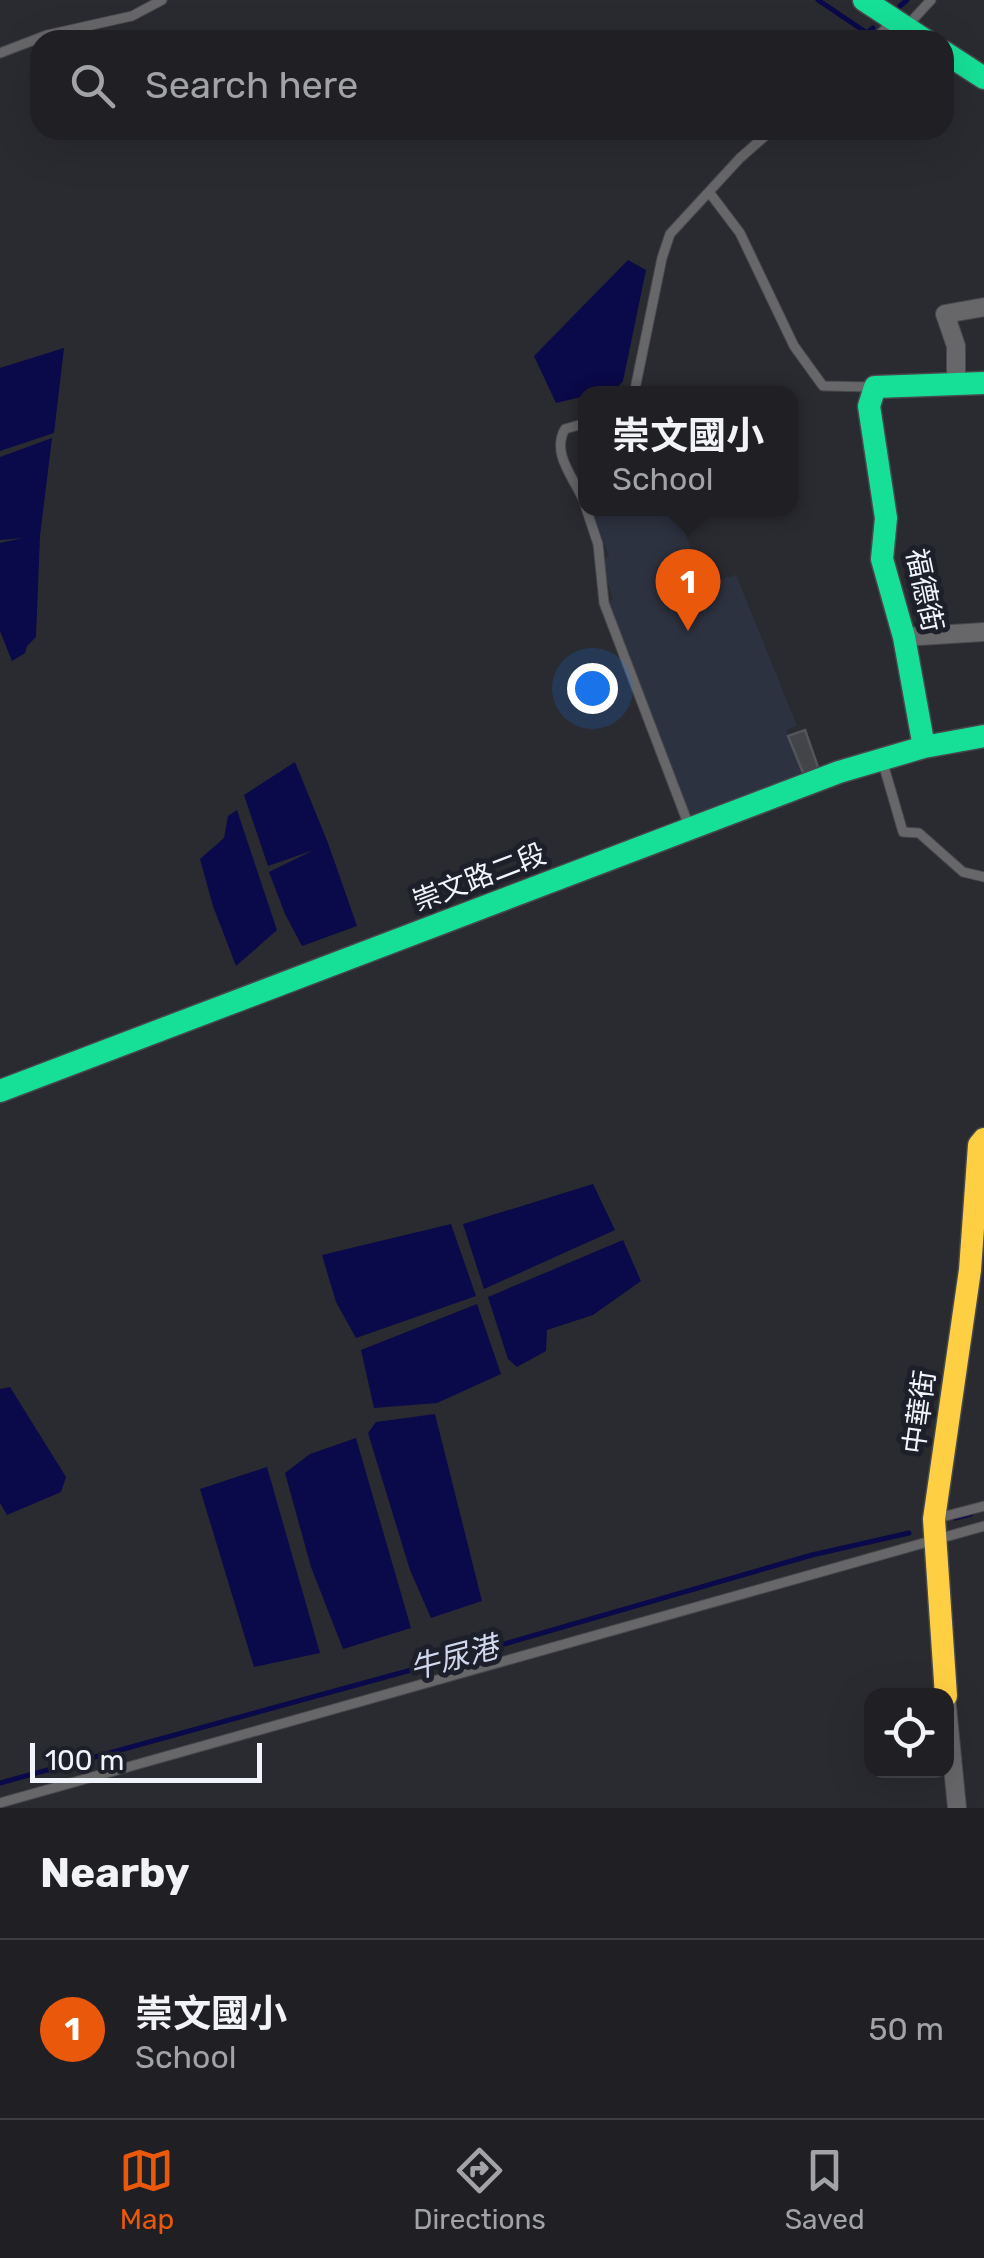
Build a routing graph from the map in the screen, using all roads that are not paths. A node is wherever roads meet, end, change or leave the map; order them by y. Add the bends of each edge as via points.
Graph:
1 (162, 0) edge
2 (864, 0) edge
3 (930, 0) edge
4 (908, 29) edge
5 (69, 30) edge
6 (30, 42) edge
7 (0, 54) edge
8 (954, 58) edge
9 (984, 78) edge
10 (761, 140) edge
11 (709, 192) junction
12 (984, 307) edge
13 (984, 383) edge
14 (956, 384) junction
15 (636, 386) edge
16 (875, 387) junction
17 (578, 425) edge
18 (578, 491) edge
19 (589, 516) edge
20 (984, 632) edge
21 (904, 637) junction
22 (984, 736) edge
23 (924, 747) junction
24 (882, 760) junction
25 (690, 829) junction
26 (984, 877) edge
27 (0, 1091) edge
28 (984, 1139) edge
29 (984, 1506) edge
30 (984, 1526) edge
31 (935, 1530) junction
32 (945, 1688) edge
33 (954, 1777) edge
34 (0, 1803) edge
35 (957, 1808) edge

1 - 5 lane via 132,16
2 - 4 street
3 - 4 lane
6 - 7 lane
8 - 9 street
10 - 11 lane
11 - 15 lane via 670,234
11 - 16 lane via 740,232 794,346 823,386
12 - 14 street via 945,314 956,346
13 - 14 street
14 - 16 street
16 - 21 street, 福德街 via 869,406 886,518 882,559
17 - 18 lane via 565,428 560,438
19 - 25 lane via 604,603
20 - 21 street
21 - 23 street, 福德街
22 - 23 street, 崇文路二段
23 - 24 street, 崇文路二段
24 - 25 street, 崇文路二段
24 - 26 lane via 903,832 919,833 963,872
25 - 27 street, 崇文路二段
28 - 31 street, 中華街
29 - 31 lane
30 - 31 lane
31 - 32 street, 中華街
31 - 34 lane
33 - 35 street, 中華街

